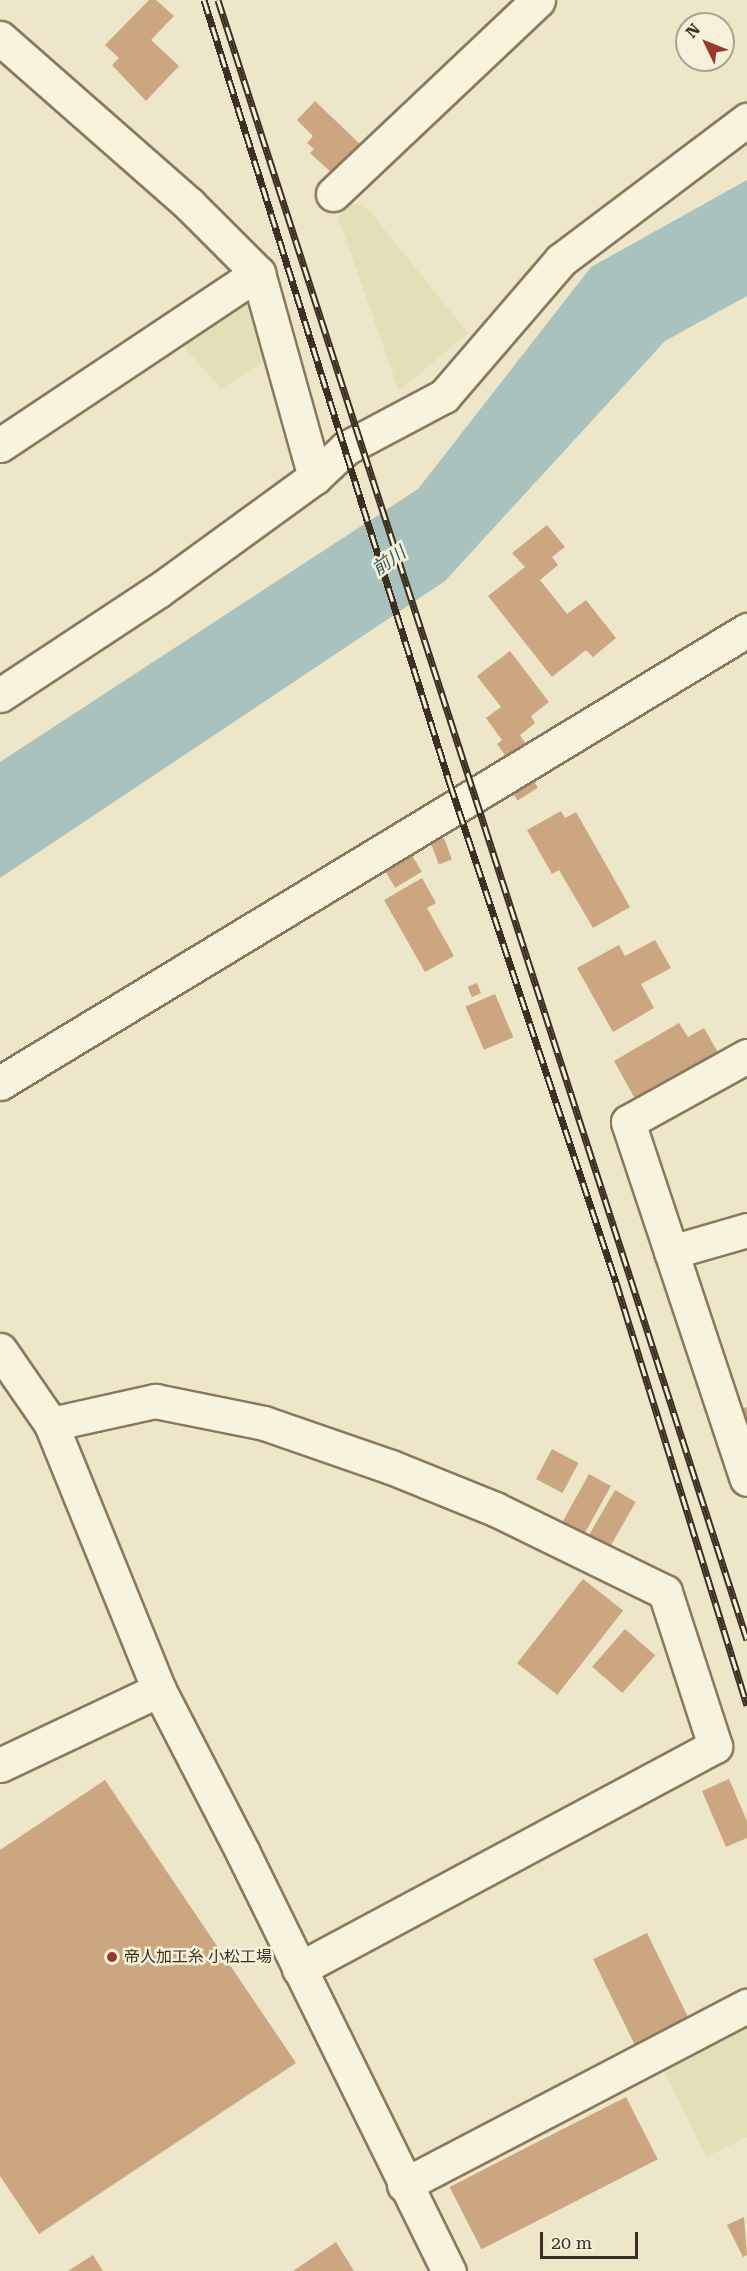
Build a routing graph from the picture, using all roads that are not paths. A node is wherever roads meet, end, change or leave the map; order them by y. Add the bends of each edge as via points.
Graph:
1 (538, 0) edge
2 (0, 38) edge
3 (747, 120) edge
4 (333, 194) dead end
5 (258, 273) junction
6 (0, 445) edge
7 (315, 477) junction
8 (747, 630) edge
9 (0, 695) edge
10 (747, 1056) edge
11 (0, 1083) edge
12 (747, 1230) edge
13 (671, 1252) junction
14 (0, 1350) edge
15 (51, 1424) junction
16 (747, 1479) edge
17 (159, 1690) junction
18 (0, 1765) edge
19 (300, 1969) junction
20 (747, 2006) edge
21 (404, 2185) junction
22 (449, 2271) edge

1 - 4 street
2 - 5 street via 189,204
3 - 7 street via 561,260 444,396 360,440
5 - 6 street
5 - 7 street
7 - 9 street via 158,591
8 - 11 street
10 - 13 street via 628,1122
12 - 13 street
13 - 16 street
14 - 15 street
15 - 17 street
15 - 19 street via 155,1401 264,1423 391,1467 495,1509 665,1592 715,1746
17 - 18 street
17 - 19 street
19 - 21 street
20 - 21 street
21 - 22 street

